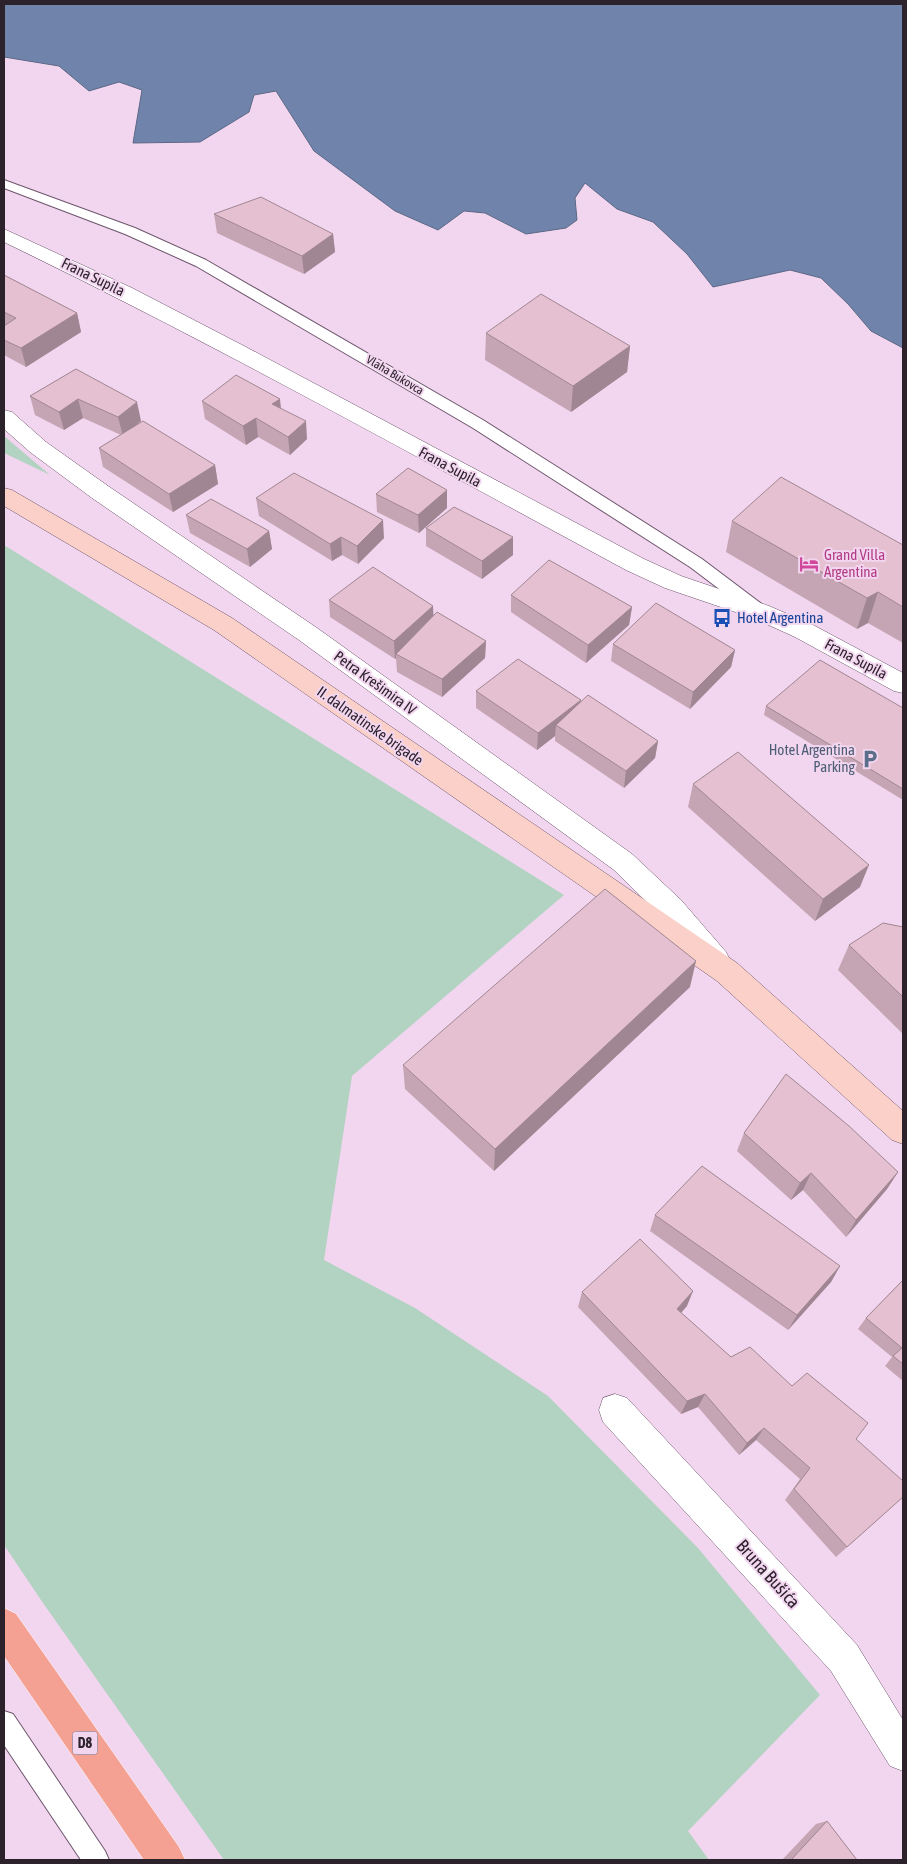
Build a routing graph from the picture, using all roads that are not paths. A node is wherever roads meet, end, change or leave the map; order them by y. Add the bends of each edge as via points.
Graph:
1 (4, 184) edge
2 (4, 235) edge
3 (4, 417) edge
4 (4, 496) edge
5 (761, 612) junction
6 (903, 684) edge
7 (727, 972) junction
8 (903, 1130) edge
9 (615, 1410) dead end
10 (4, 1626) edge
11 (4, 1723) edge
12 (903, 1752) edge
13 (96, 1860) edge
14 (166, 1860) edge

1 - 5 lane, Vlaha Bukovca via 130,231 201,263 478,424 696,563
2 - 5 street, Frana Supila via 125,292 634,564 673,582
3 - 7 street, Petra Krešimira IV via 38,447 92,486 308,634 623,862 671,908
4 - 7 street, II. dalmatinske brigade via 223,624
5 - 6 street, Frana Supila via 848,653
7 - 8 street, II. dalmatinske brigade
9 - 12 street, Bruna Bušića via 844,1658
10 - 14 main road, D8
11 - 13 lane

